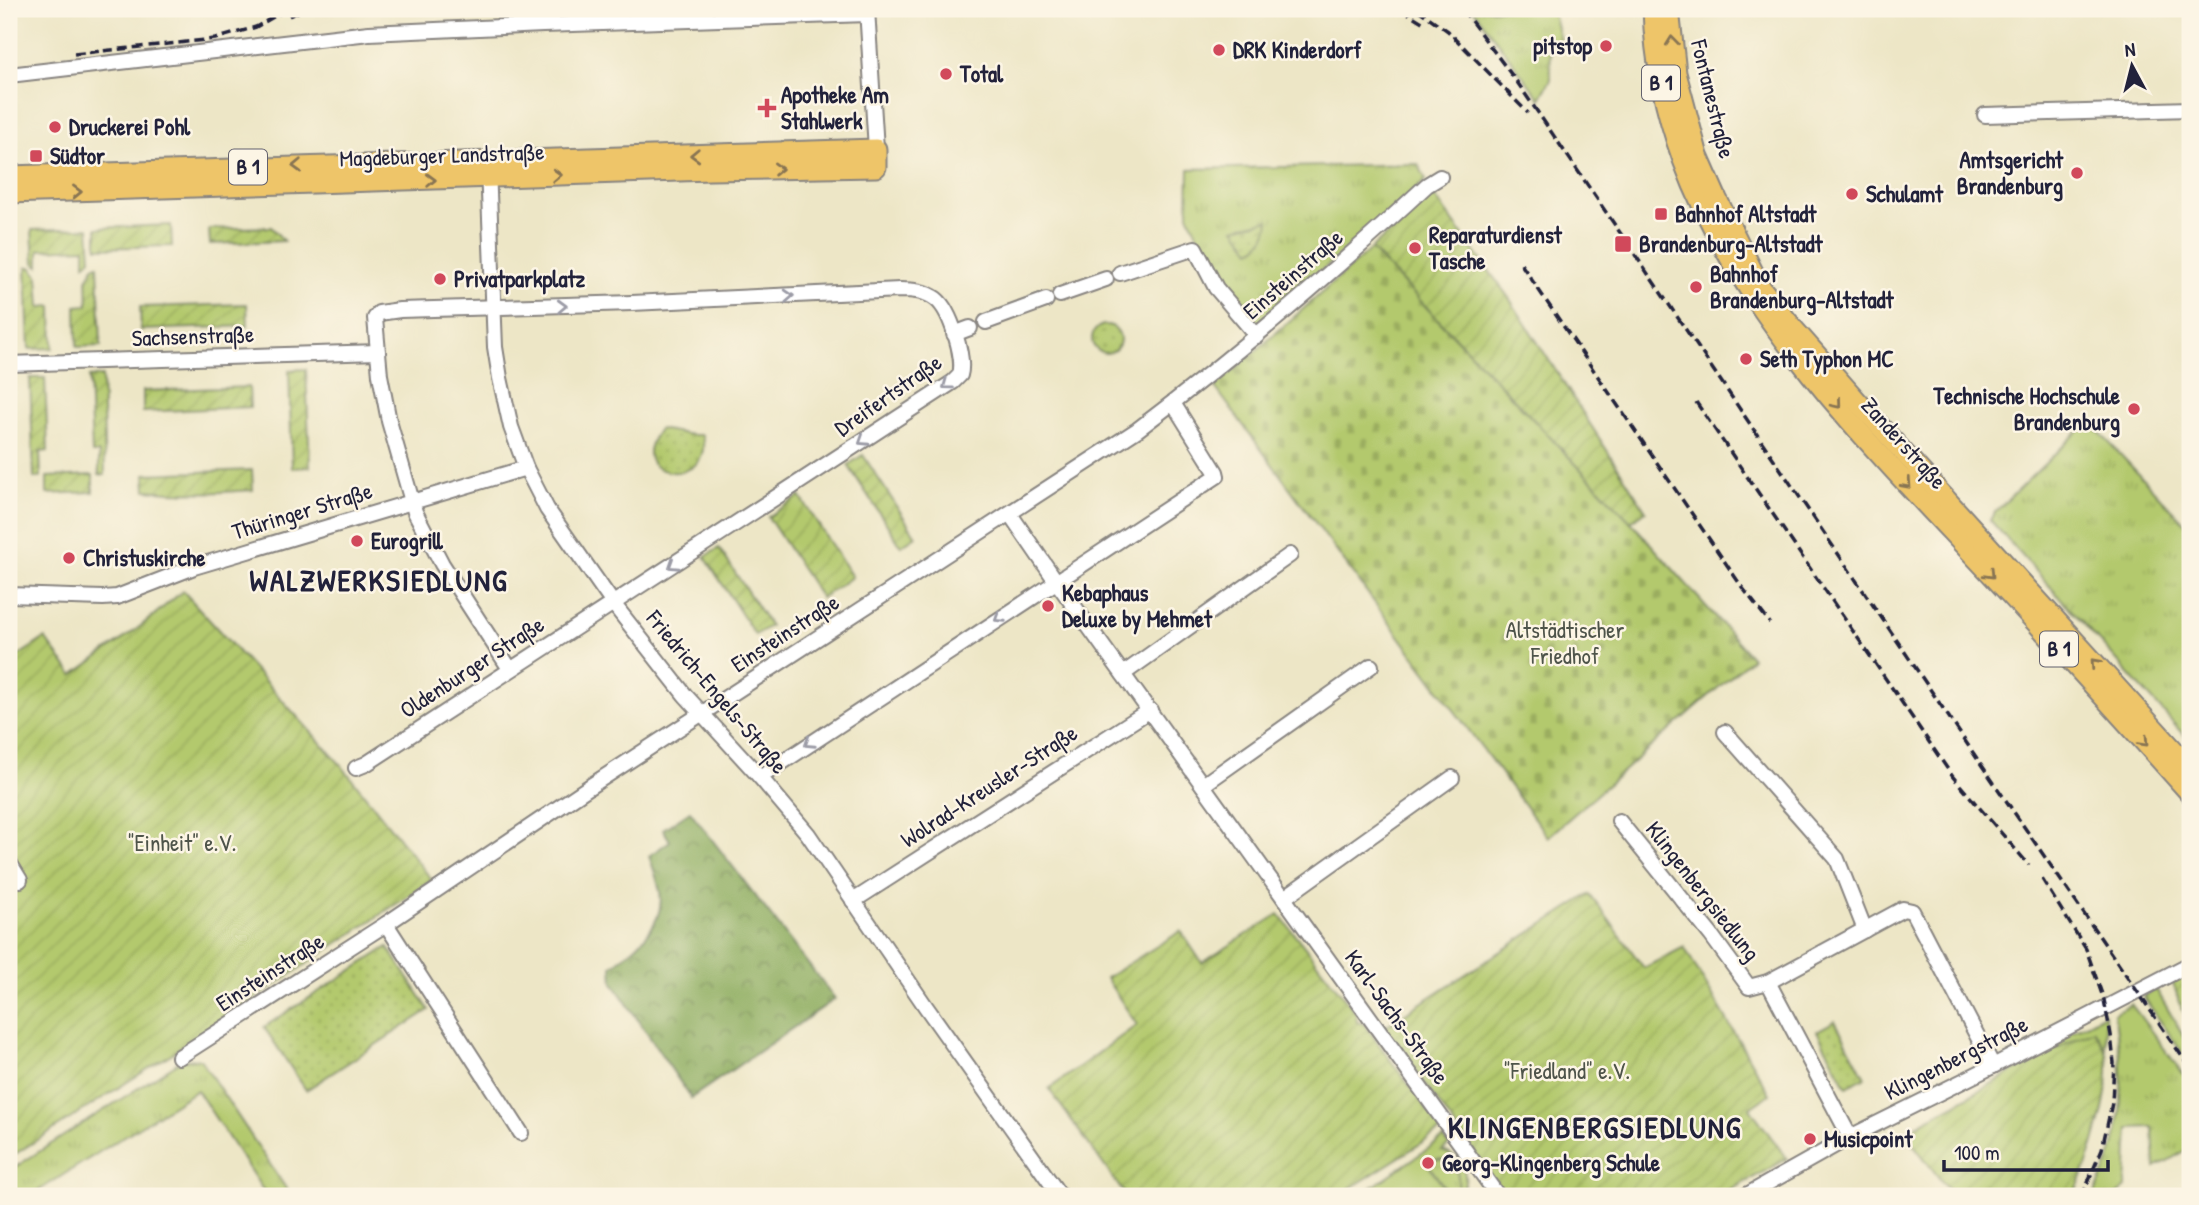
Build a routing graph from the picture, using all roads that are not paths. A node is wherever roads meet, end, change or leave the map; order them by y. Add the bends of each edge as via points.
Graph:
1 (1653, 9) edge
2 (1669, 9) edge
3 (868, 11) edge
4 (9, 75) edge
5 (2190, 109) edge
6 (1985, 116) dead end
7 (1678, 145) joint
8 (876, 158) joint
9 (488, 169) junction
10 (9, 176) edge
11 (1440, 177) dead end
12 (9, 193) edge
13 (1717, 200) joint
14 (1121, 273) dead end
15 (1106, 279) dead end
16 (494, 308) junction
17 (986, 322) dead end
18 (970, 328) dead end
19 (954, 334) junction
20 (1257, 335) junction
21 (378, 352) junction
22 (9, 364) edge
23 (1173, 403) junction
24 (526, 468) junction
25 (412, 502) junction
26 (1010, 514) junction
27 (1950, 518) junction
28 (1290, 555) dead end
29 (1056, 581) junction
30 (9, 595) edge
31 (612, 602) junction
32 (1371, 666) dead end
33 (510, 669) junction
34 (1123, 674) junction
35 (1150, 710) junction
36 (704, 714) junction
37 (1724, 732) dead end
38 (356, 768) dead end
39 (2190, 768) edge
40 (760, 776) junction
41 (1452, 778) dead end
42 (1203, 785) junction
43 (2190, 793) edge
44 (1619, 821) dead end
45 (9, 862) edge
46 (20, 880) dead end
47 (1284, 898) junction
48 (853, 901) junction
49 (386, 924) junction
50 (1865, 930) junction
51 (2190, 964) edge
52 (1768, 982) junction
53 (179, 1057) dead end
54 (1993, 1066) junction
55 (521, 1133) dead end
56 (1850, 1137) junction
57 (1060, 1196) edge
58 (1498, 1196) edge
59 (1745, 1196) edge

1 - 7 main road, Fontanestraße / B 1 via 1654,42
13 -> 2 main road, Fontanestraße via 1699,156 1676,73
3 - 4 street via 390,32
3 - 8 street
5 - 6 street
7 -> 27 main road, Zanderstraße / B 1 via 1712,227 1783,338 1840,408
8 - 9 main road, Magdeburger Landstraße / B 1
9 -> 10 main road, Magdeburger Landstraße / B 1
12 -> 9 main road, Magdeburger Landstraße / B 1
9 - 16 street, Friedrich-Engels-Straße
11 - 20 street, Einsteinstraße
13 - 27 main road, Zanderstraße / B 1 via 1761,288
14 - 20 street via 1195,248 1216,288
15 - 17 street
16 -> 19 street, Dreifertstraße via 912,290 937,300
16 - 21 street, Dreifertstraße via 383,311 375,318
16 - 24 street, Friedrich-Engels-Straße via 505,403
18 - 19 street
19 -> 31 street, Dreifertstraße via 961,370 953,382
20 - 23 street, Einsteinstraße
21 - 22 street, Sachsenstraße
21 - 25 street via 389,421
23 - 26 street, Einsteinstraße
23 - 29 street via 1217,475
24 - 25 street, Thüringer Straße
24 - 31 street, Friedrich-Engels-Straße via 547,509
25 - 30 street, Thüringer Straße via 194,567 117,597
25 - 33 street via 442,564
26 - 29 street, Karl-Sachs-Straße
26 - 36 street, Einsteinstraße
39 -> 27 main road, Zanderstraße / B 1
27 -> 43 main road, Zanderstraße / B 1
28 - 34 street
29 - 34 street, Karl-Sachs-Straße
29 -> 40 street
31 - 33 street, Oldenburger Straße
31 - 36 street, Friedrich-Engels-Straße
32 - 42 street
33 - 38 street, Oldenburger Straße
34 - 35 street, Karl-Sachs-Straße
35 - 42 street, Karl-Sachs-Straße
35 - 48 street, Wolrad-Kreusler-Straße
36 - 40 street, Friedrich-Engels-Straße
36 - 49 street, Einsteinstraße
37 - 50 street via 1836,859
40 - 48 street, Friedrich-Engels-Straße via 808,834
41 - 47 street
42 - 47 street, Karl-Sachs-Straße
44 - 52 street, Klingenbergsiedlung via 1749,986
45 - 46 street
47 - 58 street, Karl-Sachs-Straße
48 - 57 street, Friedrich-Engels-Straße
49 - 53 street, Einsteinstraße
49 - 55 street
50 - 52 street, Klingenbergsiedlung
50 - 54 street, Klingenbergsiedlung via 1903,909 1912,911
51 - 54 street, Klingenbergstraße
52 - 56 street
54 - 56 street, Klingenbergstraße
56 - 59 street, Klingenbergstraße

